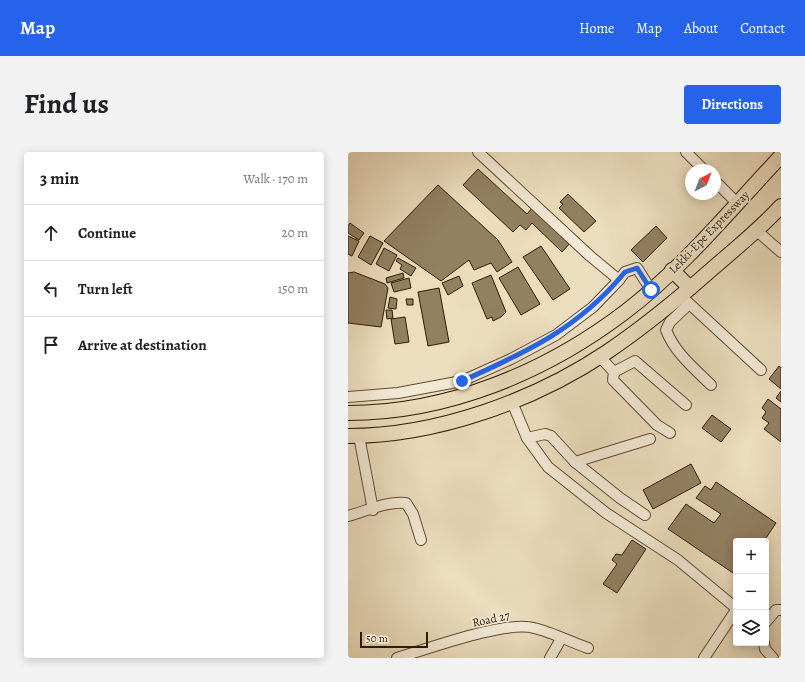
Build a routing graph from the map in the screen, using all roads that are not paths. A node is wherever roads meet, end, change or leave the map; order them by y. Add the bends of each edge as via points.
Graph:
1 (478, 152) edge
2 (686, 152) edge
3 (781, 156) edge
4 (698, 164) edge
5 (721, 187) edge
6 (737, 203) junction
7 (779, 212) edge
8 (757, 230) junction
9 (781, 252) edge
10 (672, 270) junction
11 (619, 280) junction
12 (651, 290) junction
13 (687, 296) junction
14 (600, 357) junction
15 (762, 370) dead end
16 (614, 372) junction
17 (711, 386) dead end
18 (348, 397) edge
19 (512, 402) junction
20 (686, 405) dead end
21 (348, 413) edge
22 (670, 433) dead end
23 (353, 436) edge
24 (526, 438) junction
25 (650, 439) dead end
26 (574, 462) junction
27 (373, 510) junction
28 (645, 515) dead end
29 (348, 516) edge
30 (421, 540) dead end
31 (733, 606) edge
32 (735, 610) edge
33 (781, 610) edge
34 (769, 618) edge
35 (561, 639) junction
36 (764, 646) edge
37 (588, 648) dead end
38 (397, 658) edge
39 (550, 658) edge
40 (704, 658) edge
41 (774, 658) edge

1 - 11 street
2 - 4 street
3 - 6 highway, Lekki-Epe Expressway
5 - 6 street
6 - 10 highway, Lekki-Epe Expressway
7 - 8 highway
8 - 9 street
8 - 13 highway
10 - 12 highway, Lekki-Epe Expressway
10 - 13 highway
11 - 12 street via 625,272 637,268
11 - 18 street via 593,307 556,335 462,381 398,393
12 - 21 highway, Lekki-Epe Expressway via 589,338 520,375 445,401 407,409
13 - 14 highway
13 - 15 street
13 - 17 street via 666,330 680,356
14 - 16 street
14 - 19 highway
16 - 20 street via 635,361
16 - 22 street via 613,380 657,425
19 - 23 highway via 459,420
19 - 24 street
23 - 27 street
24 - 26 street via 545,434 551,436
24 - 31 street via 548,467 606,513 678,560
25 - 26 street
26 - 28 street
27 - 29 street
27 - 30 street via 385,505 406,503 413,514
32 - 40 street
33 - 34 street via 776,610
35 - 37 street, Road 27
35 - 38 street, Road 27 via 534,628 520,626 489,631
35 - 39 street
36 - 41 street

